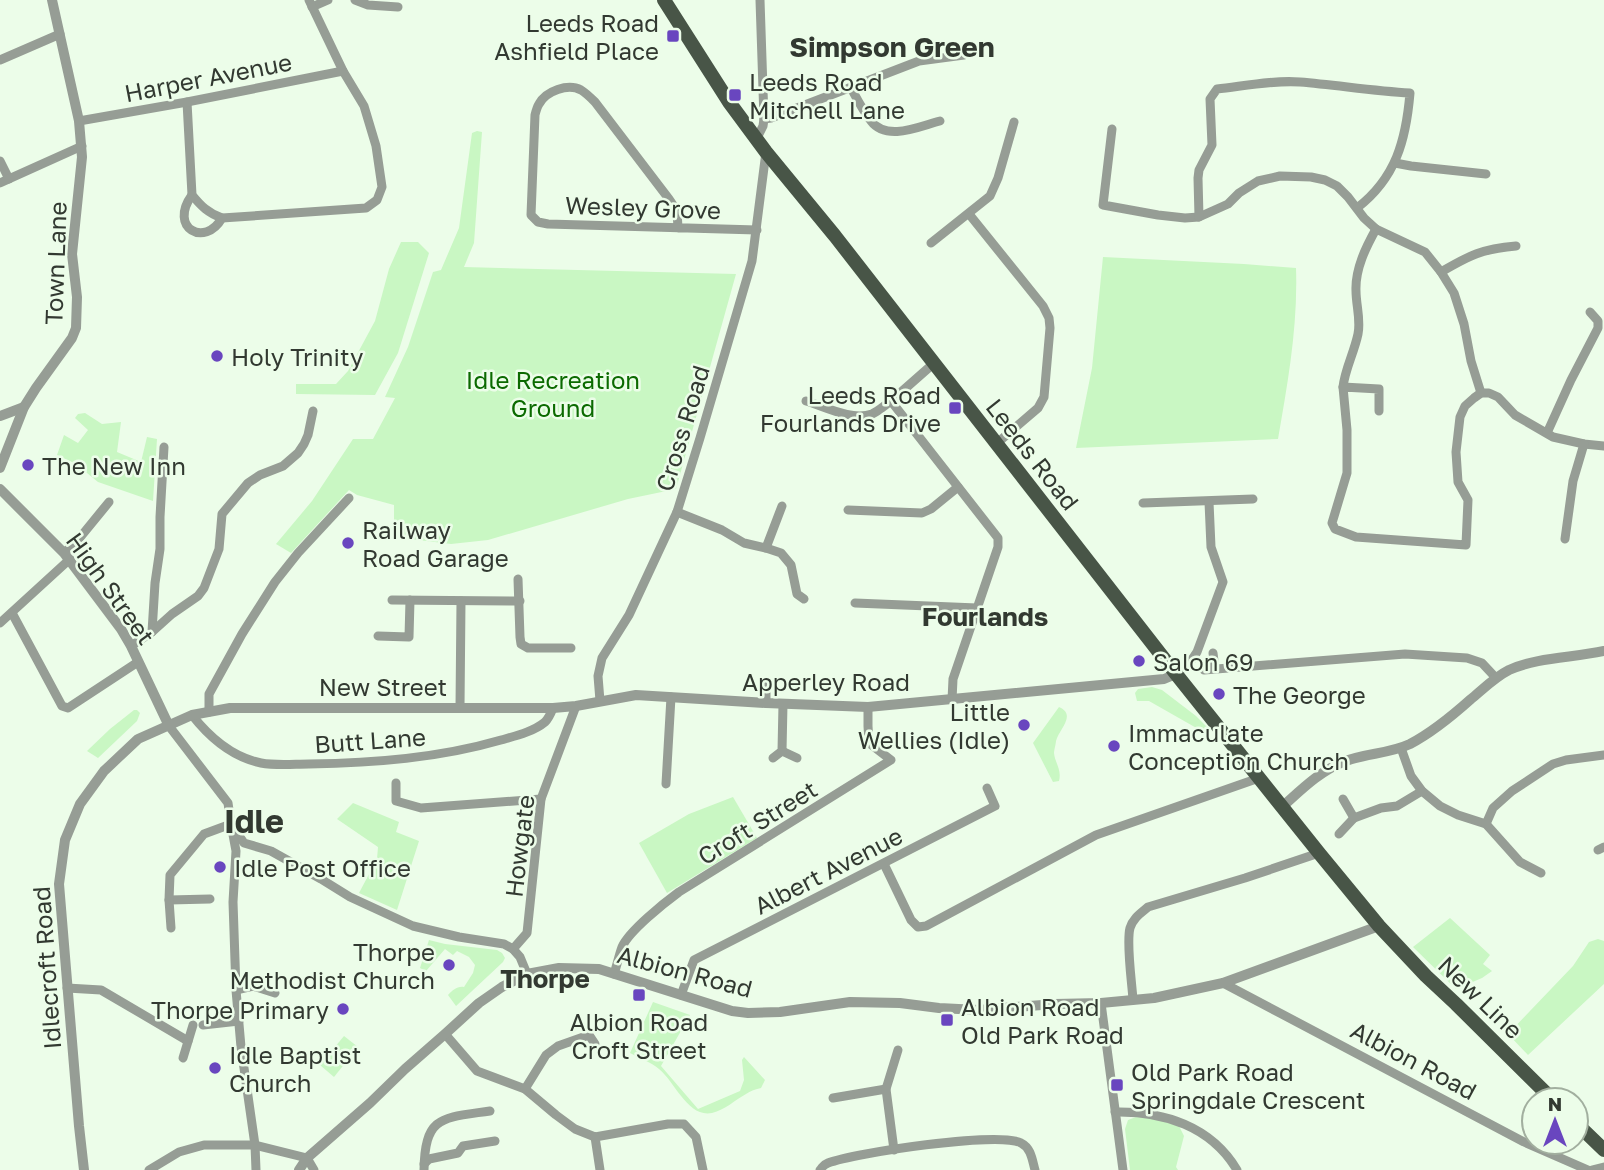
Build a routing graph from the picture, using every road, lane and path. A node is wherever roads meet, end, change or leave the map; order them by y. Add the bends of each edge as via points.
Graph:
1 (328, 0) edge
2 (355, 0) edge
3 (664, 0) edge
4 (760, 0) edge
5 (53, 1) edge
6 (310, 4) edge
7 (398, 7) dead end
8 (60, 34) junction
9 (964, 55) dead end
10 (0, 60) edge
11 (343, 71) junction
12 (851, 88) junction
13 (187, 102) junction
14 (764, 119) junction
15 (79, 121) junction
16 (940, 121) dead end
17 (1014, 122) dead end
18 (1112, 129) dead end
19 (756, 140) junction
20 (82, 146) junction
21 (766, 152) junction
22 (0, 161) edge
23 (1395, 163) junction
24 (1486, 174) dead end
25 (4, 181) edge
26 (192, 195) junction
27 (1357, 208) junction
28 (969, 214) junction
29 (1199, 217) junction
30 (222, 218) junction
31 (678, 228) junction
32 (1376, 229) junction
33 (757, 230) junction
34 (931, 243) dead end
35 (1516, 246) dead end
36 (1441, 272) junction
37 (1590, 312) dead end
38 (933, 364) junction
39 (1343, 387) junction
40 (1482, 393) junction
41 (806, 401) dead end
42 (891, 401) junction
43 (24, 407) junction
44 (313, 411) dead end
45 (1379, 411) dead end
46 (0, 416) edge
47 (1547, 433) junction
48 (996, 444) junction
49 (1584, 444) junction
50 (1604, 446) edge
51 (164, 447) dead end
52 (0, 468) edge
53 (958, 487) junction
54 (0, 489) edge
55 (349, 498) dead end
56 (1253, 499) dead end
57 (109, 502) dead end
58 (1209, 502) junction
59 (1143, 503) dead end
60 (782, 506) dead end
61 (848, 510) dead end
62 (677, 512) junction
63 (1565, 540) dead end
64 (766, 548) junction
65 (67, 556) junction
66 (518, 579) dead end
67 (804, 599) dead end
68 (392, 600) dead end
69 (410, 600) junction
70 (461, 601) junction
71 (520, 601) junction
72 (855, 603) dead end
73 (977, 608) junction
74 (12, 612) junction
75 (0, 623) edge
76 (152, 632) junction
77 (379, 636) dead end
78 (131, 646) junction
79 (555, 648) junction
80 (570, 648) dead end
81 (1604, 651) edge
82 (1213, 653) dead end
83 (556, 659) dead end
84 (138, 662) junction
85 (1215, 669) junction
86 (1204, 670) dead end
87 (1175, 674) junction
88 (1496, 678) junction
89 (766, 681) dead end
90 (671, 697) junction
91 (952, 699) junction
92 (600, 701) junction
93 (766, 704) junction
94 (783, 704) junction
95 (576, 706) junction
96 (460, 707) junction
97 (868, 707) junction
98 (552, 708) junction
99 (209, 712) junction
100 (192, 715) junction
101 (169, 726) junction
102 (1401, 748) junction
103 (782, 751) junction
104 (1604, 755) edge
105 (773, 758) dead end
106 (797, 758) dead end
107 (1259, 778) junction
108 (396, 783) dead end
109 (666, 784) dead end
110 (987, 788) dead end
111 (1422, 791) junction
112 (541, 799) junction
113 (1343, 799) dead end
114 (1283, 806) junction
115 (1354, 818) junction
116 (231, 824) junction
117 (1486, 824) junction
118 (1339, 834) dead end
119 (1319, 853) junction
120 (884, 864) junction
121 (1541, 873) dead end
122 (210, 899) dead end
123 (169, 900) junction
124 (1379, 926) junction
125 (171, 928) dead end
126 (513, 949) junction
127 (527, 974) junction
128 (614, 974) junction
129 (1223, 983) junction
130 (67, 988) junction
131 (236, 990) junction
132 (275, 993) dead end
133 (681, 995) junction
134 (1133, 1000) junction
135 (1101, 1003) junction
136 (239, 1021) junction
137 (445, 1034) junction
138 (188, 1041) junction
139 (595, 1044) dead end
140 (898, 1050) dead end
141 (183, 1058) dead end
142 (1539, 1086) edge
143 (525, 1089) junction
144 (886, 1089) junction
145 (833, 1098) dead end
146 (490, 1111) dead end
147 (1115, 1112) junction
148 (1590, 1136) edge
149 (595, 1137) junction
150 (495, 1141) dead end
151 (255, 1145) junction
152 (894, 1150) junction
153 (1604, 1150) edge
154 (307, 1158) junction
155 (424, 1167) edge
156 (1604, 1167) edge
157 (84, 1170) edge
158 (149, 1170) edge
159 (256, 1170) edge
160 (299, 1170) edge
161 (314, 1170) edge
162 (600, 1170) edge
163 (703, 1170) edge
164 (820, 1170) edge
165 (1035, 1170) edge
166 (1123, 1170) edge
167 (1237, 1170) edge
168 (1590, 1170) edge

1 - 6 street
2 - 7 street
3 - 19 main road, Leeds Road
4 - 14 street
5 - 8 street, Town Lane
6 - 11 street
8 - 10 street
8 - 15 street, Town Lane
9 - 12 street via 919,61
11 - 13 street, Harper Avenue
11 - 30 street via 364,106 376,146 382,187 377,200 366,208
12 - 14 street
12 - 16 street via 879,128 897,132
13 - 15 street, Harper Avenue
13 - 26 street
14 - 19 street
15 - 20 street, Town Lane
17 - 28 street via 990,195
18 - 29 street via 1103,205
19 - 21 main road, Leeds Road
20 - 25 street
20 - 43 street, Town Lane via 72,254 76,328
21 - 33 street, Cross Road
21 - 38 main road, Leeds Road
22 - 25 street
23 - 24 street
23 - 27 street via 1371,197
23 - 29 street via 1405,135 1410,93 1298,82 1217,89 1210,99 1212,145 1199,170
26 - 30 street via 204,209
26 - 30 street via 184,209 185,222 194,231 207,232
27 - 29 street via 1325,180 1280,176 1258,181 1228,204
27 - 32 street
28 - 34 street
28 - 48 street via 1049,318 1044,397 1038,408
31 - 31 street, Wesley Grove via 677,211 595,102 571,88 558,89 539,103 531,215 538,222
31 - 33 street, Wesley Grove
32 - 36 street via 1425,252
32 - 39 street via 1355,287 1359,321
33 - 62 street, Cross Road via 752,261
35 - 36 street via 1471,255
36 - 40 street via 1454,293
37 - 47 street via 1598,328
38 - 42 street
38 - 48 main road, Leeds Road
39 - 40 street via 1347,473 1332,523 1335,529 1356,537 1466,545 1468,500 1458,482 1456,452 1460,417 1465,406
39 - 45 street via 1379,389
40 - 47 street via 1498,397 1515,415
41 - 42 street via 848,415 874,413
42 - 53 street
43 - 46 street
43 - 52 street, Town Lane
44 - 76 street via 298,453 248,483 222,514 219,549 204,588
47 - 49 street
48 - 87 main road, Leeds Road
49 - 50 street
49 - 63 street via 1573,481
51 - 76 street
53 - 61 street via 922,513
53 - 73 street via 998,538
54 - 65 street, High Street
55 - 99 street via 268,593 209,694
56 - 58 street
57 - 65 street
58 - 59 street
58 - 87 street via 1211,547 1223,582 1197,653
60 - 64 street
62 - 64 street via 744,543
62 - 92 street, Cross Road via 629,615 602,657
64 - 67 street via 780,553 791,565 797,594
65 - 74 street
65 - 78 street, High Street
66 - 71 street
68 - 69 street
69 - 70 street
69 - 77 street via 409,637
70 - 71 street
70 - 96 street
71 - 79 street via 521,643 528,648
72 - 73 street
73 - 91 street via 953,679
74 - 75 street
74 - 84 street via 62,706 68,708
76 - 78 street
78 - 84 street, High Street
79 - 80 street
79 - 83 street
81 - 88 street via 1526,664
82 - 85 street
84 - 101 street, High Street
85 - 86 street
85 - 88 street via 1405,653 1467,658 1482,663
87 - 91 street, Apperley Road via 1164,679
87 - 107 main road, Leeds Road
88 - 102 street via 1444,722
89 - 93 street
90 - 92 street, Apperley Road via 636,695
90 - 93 street, Apperley Road
90 - 109 street
91 - 97 street, Apperley Road
92 - 95 street, New Street
93 - 94 street, Apperley Road
94 - 97 street, Apperley Road
94 - 103 street
95 - 98 street, New Street
95 - 112 street, Howgate
96 - 98 street, New Street
96 - 99 street, New Street via 230,708
97 - 128 street, Croft Street via 869,743 891,760 672,897 628,937
98 - 100 street, Butt Lane via 546,721 524,733 470,749 329,764 261,763 244,757 221,745
99 - 100 street, New Street
100 - 101 street, New Street
101 - 116 street via 228,803
101 - 130 street, Idlecroft Road via 138,739 104,771 80,804 65,840 59,884
102 - 111 street
102 - 114 street via 1328,769
103 - 105 street
103 - 106 street
104 - 117 street via 1553,764 1493,808
107 - 114 main road, Leeds Road
107 - 120 street via 1097,835 926,926 918,927 911,920
108 - 112 street via 396,801 421,808
110 - 120 street, Albert Avenue via 995,806
111 - 115 street via 1397,806
111 - 117 street via 1440,806
112 - 126 street, Howgate via 527,933
113 - 115 street
114 - 119 main road, Leeds Road
115 - 118 street
116 - 123 street via 204,834 186,855 170,876
116 - 126 street via 244,843 271,851 349,897 413,926
116 - 131 street via 236,850
117 - 121 street via 1520,862
119 - 124 main road, Leeds Road
119 - 134 street via 1148,907 1136,916 1129,939
120 - 133 street, Albert Avenue via 694,960
122 - 123 street
123 - 125 street
124 - 129 street, Albion Road
124 - 142 main road, New Line
126 - 127 street
127 - 128 street, Albion Road via 559,968
127 - 137 street, Albion Road via 479,1003
128 - 133 street, Albion Road
129 - 134 street, Albion Road
129 - 168 street, Albion Road via 1524,1142
130 - 138 street via 101,990
130 - 157 street, Idlecroft Road
131 - 132 street via 253,986
131 - 136 street
133 - 135 street, Albion Road via 748,1013 850,1002 978,1010
134 - 135 street, Albion Road
135 - 147 street
136 - 138 street via 198,1025
136 - 151 street
137 - 143 street via 477,1071
137 - 154 street, Albion Road
138 - 141 street
139 - 143 street via 591,1030 558,1046 546,1055
140 - 144 street
143 - 149 street via 575,1129
144 - 145 street
144 - 152 street
146 - 155 street via 438,1124 429,1133
147 - 166 street
147 - 167 street via 1139,1111 1188,1124 1214,1142
148 - 153 main road
149 - 162 street
149 - 163 street via 684,1124 696,1137
150 - 155 street via 463,1146 458,1153 429,1159
151 - 154 street
151 - 158 street via 204,1145 179,1152
151 - 159 street
152 - 164 street via 850,1157 825,1164
152 - 165 street via 1015,1140 1030,1150
154 - 160 street, Albion Road
154 - 161 street
156 - 168 street, Albion Road

